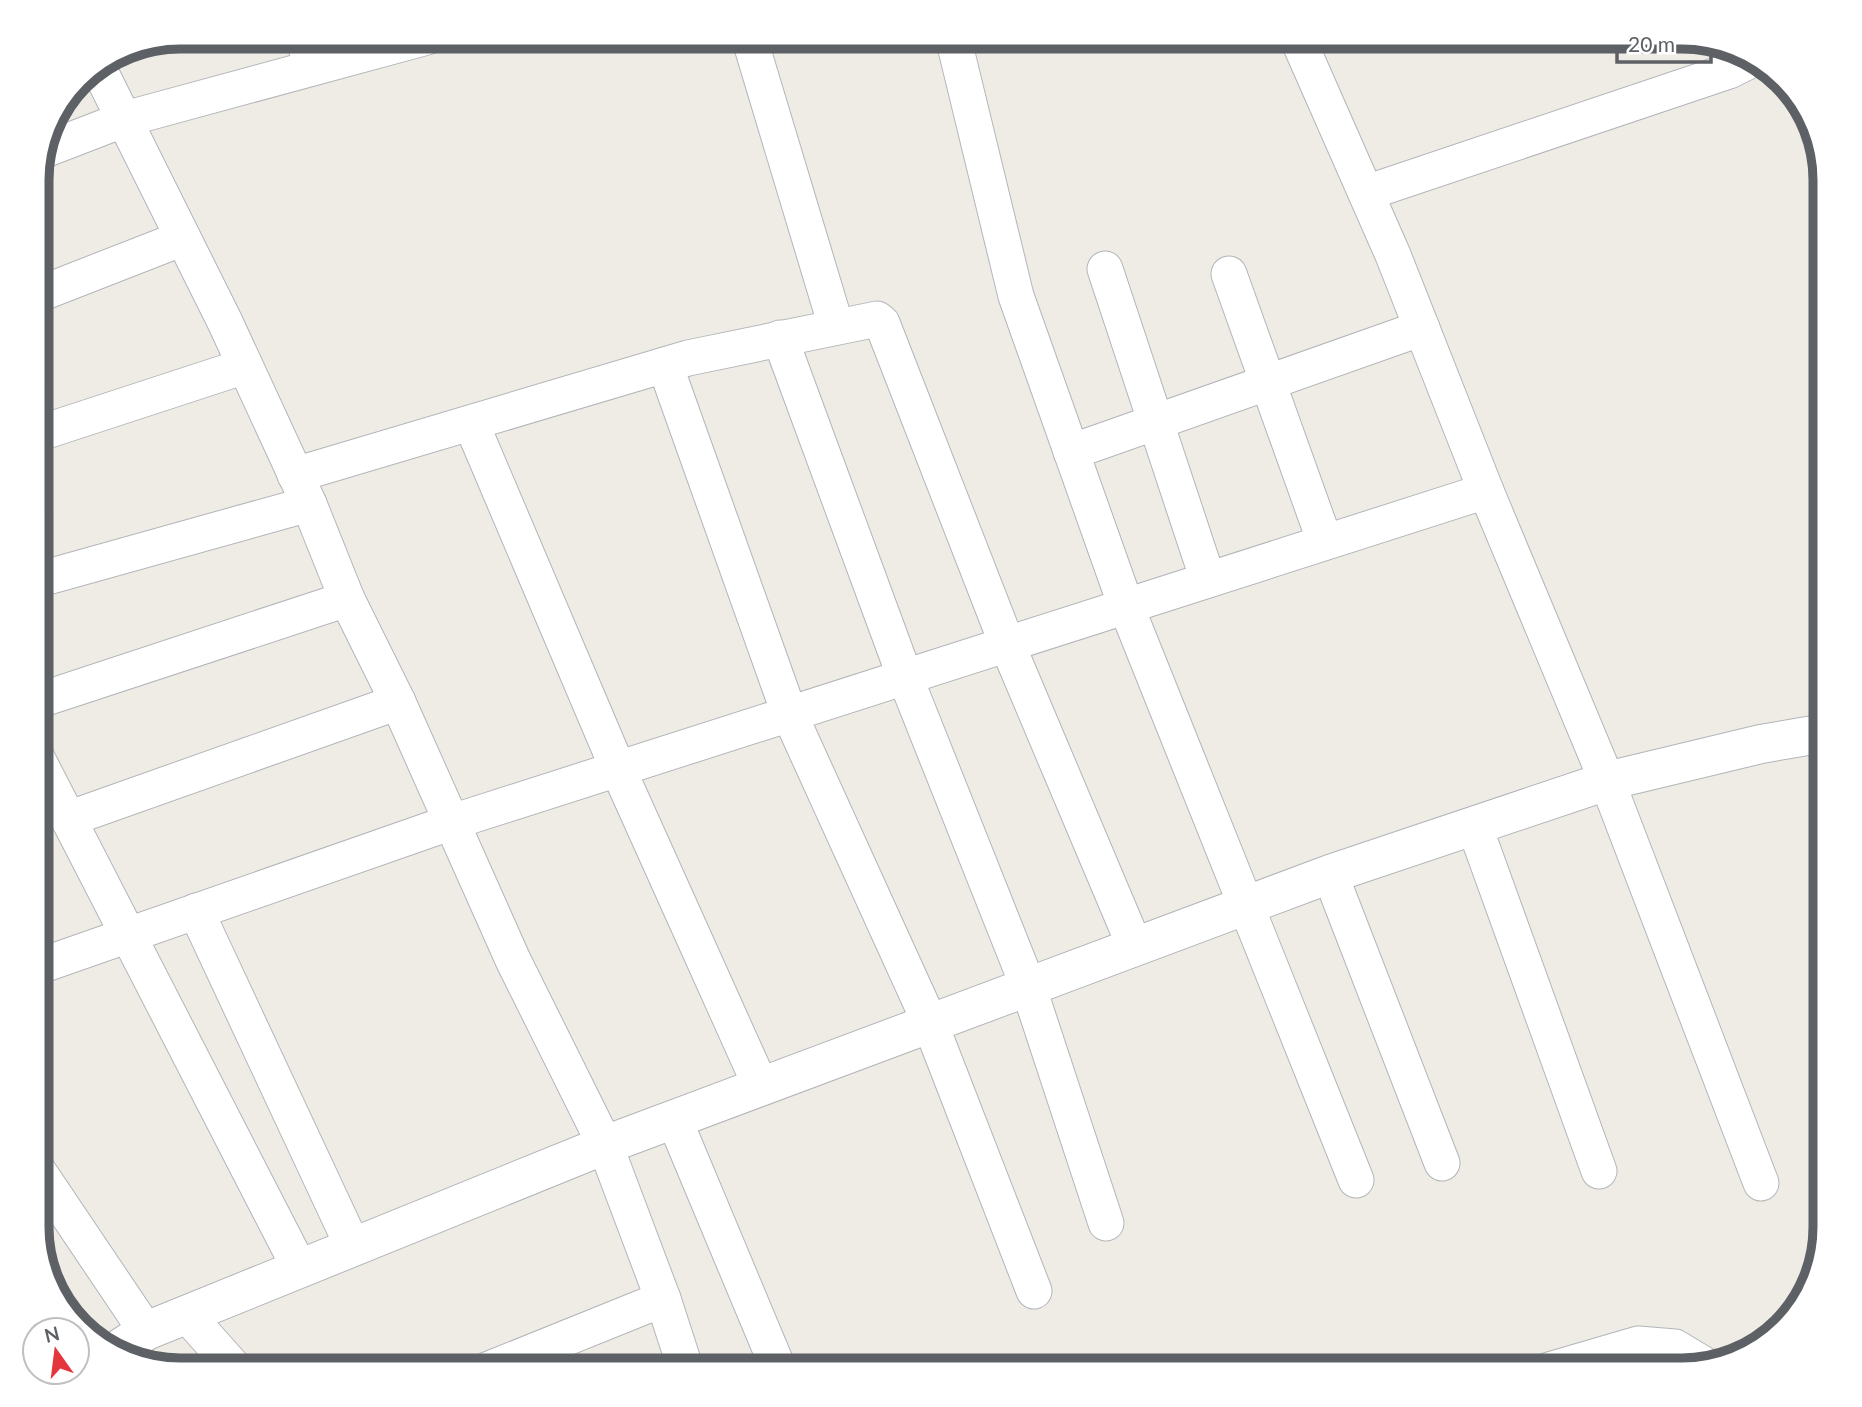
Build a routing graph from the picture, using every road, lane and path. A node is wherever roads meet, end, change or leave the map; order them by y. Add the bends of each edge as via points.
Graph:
1 (331, 49) edge
2 (753, 49) edge
3 (956, 49) edge
4 (1302, 49) edge
5 (307, 52) edge
6 (1743, 64) edge
7 (102, 75) edge
8 (125, 120) junction
9 (53, 147) edge
10 (1366, 193) junction
11 (183, 237) junction
12 (1105, 269) dead end
13 (1229, 274) dead end
14 (49, 290) edge
15 (836, 326) junction
16 (1422, 328) junction
17 (780, 338) junction
18 (664, 365) junction
19 (245, 366) junction
20 (1267, 381) junction
21 (471, 423) junction
22 (1157, 424) junction
23 (49, 430) edge
24 (1071, 452) junction
25 (302, 489) junction
26 (1486, 491) junction
27 (1325, 542) junction
28 (49, 576) edge
29 (1209, 580) junction
30 (347, 599) junction
31 (1126, 606) junction
32 (1007, 644) junction
33 (905, 677) junction
34 (49, 697) edge
35 (398, 702) junction
36 (789, 713) junction
37 (1813, 735) edge
38 (618, 769) junction
39 (1607, 781) junction
40 (49, 782) edge
41 (68, 819) junction
42 (452, 822) junction
43 (1474, 825) junction
44 (1330, 874) junction
45 (1245, 906) junction
46 (196, 911) junction
47 (127, 934) junction
48 (1135, 947) junction
49 (49, 963) edge
50 (1028, 986) junction
51 (930, 1023) junction
52 (761, 1087) junction
53 (674, 1119) junction
54 (605, 1145) junction
55 (1442, 1163) dead end
56 (1599, 1171) dead end
57 (1356, 1180) dead end
58 (1761, 1183) dead end
59 (49, 1191) edge
60 (1106, 1223) dead end
61 (353, 1247) junction
62 (300, 1269) junction
63 (1034, 1291) dead end
64 (663, 1299) junction
65 (187, 1315) junction
66 (132, 1340) edge
67 (225, 1358) edge
68 (516, 1358) edge
69 (682, 1358) edge
70 (774, 1358) edge
71 (1588, 1358) edge
72 (1693, 1358) edge

1 - 5 street
2 - 15 street
3 - 24 street via 1016,296
4 - 10 street
5 - 8 street
6 - 10 street
7 - 8 street
8 - 9 street
8 - 11 street
10 - 16 street
11 - 14 street
11 - 19 street
12 - 22 street
13 - 20 street
15 - 17 street
15 - 32 street via 872,318 882,323
16 - 20 street
16 - 26 street
17 - 18 street
17 - 33 street
18 - 21 street
18 - 36 street
19 - 23 street
19 - 25 street
20 - 22 street
20 - 27 street
21 - 25 street
21 - 38 street
22 - 24 street
22 - 29 street
24 - 31 street
25 - 28 street
25 - 30 street
26 - 27 street
26 - 39 street
27 - 29 street
29 - 31 street
30 - 34 street
30 - 35 street
31 - 32 street
31 - 45 street
32 - 33 street
32 - 48 street
33 - 36 street
33 - 50 street
35 - 41 street
35 - 42 street
36 - 38 street
36 - 51 street
37 - 39 street
38 - 42 street
38 - 52 street
39 - 43 street
39 - 58 street
40 - 41 street
41 - 47 street
42 - 46 street
42 - 54 street via 513,960
43 - 44 street
43 - 56 street
44 - 45 street
44 - 55 street
45 - 48 street
45 - 57 street
46 - 47 street
46 - 61 street
47 - 49 street
47 - 62 street
48 - 50 street
50 - 51 street
50 - 60 street
51 - 52 street
51 - 63 street
52 - 53 street
53 - 54 street
53 - 70 street
54 - 61 street
54 - 64 street
59 - 66 street
61 - 62 street
62 - 65 street
64 - 68 street
64 - 69 street
65 - 66 street
65 - 67 street
71 - 72 street via 1637,1343 1675,1347

